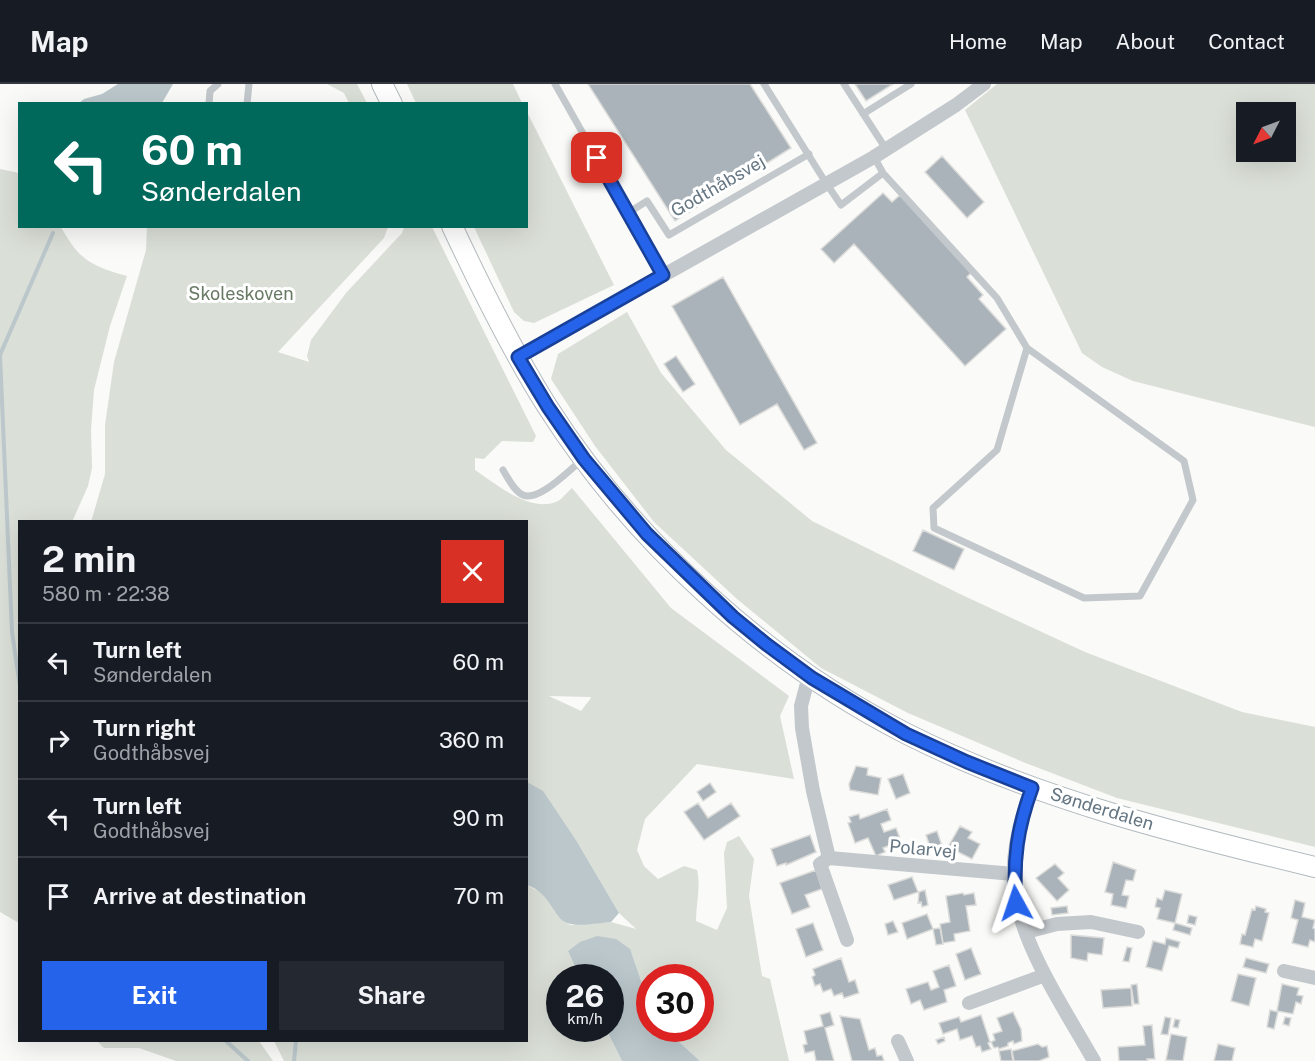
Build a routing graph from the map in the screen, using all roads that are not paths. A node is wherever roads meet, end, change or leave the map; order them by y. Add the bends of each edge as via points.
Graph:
1 (218, 84) edge
2 (249, 84) edge
3 (382, 84) edge
4 (555, 84) edge
5 (764, 84) edge
6 (844, 84) edge
7 (911, 84) edge
8 (984, 84) edge
9 (209, 102) edge
10 (248, 102) edge
11 (391, 102) edge
12 (863, 114) junction
13 (880, 153) junction
14 (809, 154) junction
15 (883, 173) junction
16 (826, 183) junction
17 (628, 213) junction
18 (453, 228) edge
19 (663, 275) junction
20 (1027, 348) junction
21 (518, 357) junction
22 (584, 459) junction
23 (503, 470) dead end
24 (812, 678) junction
25 (1032, 788) junction
26 (829, 858) junction
27 (1315, 867) edge
28 (1014, 874) junction
29 (1026, 932) junction
30 (1138, 932) dead end
31 (847, 940) dead end
32 (1284, 971) dead end
33 (1045, 975) junction
34 (1315, 978) edge
35 (969, 1003) dead end
36 (898, 1041) dead end
37 (907, 1061) edge
38 (1094, 1061) edge

1 - 9 lane via 210,91
2 - 10 lane
3 - 11 street
4 - 17 lane
5 - 14 lane
6 - 12 lane
7 - 12 lane
8 - 13 street
12 - 13 lane
13 - 15 lane
13 - 16 street
14 - 16 lane
14 - 17 lane, Godthåbsvej via 669,235 647,201
15 - 16 lane via 841,205
15 - 20 lane via 997,298
16 - 19 street
17 - 19 lane
18 - 21 street, Sønderdalen
19 - 21 street
20 - 20 lane via 1184,461 1193,500 1140,596 1084,598 934,528 933,508 997,450
21 - 22 street, Sønderdalen
22 - 23 lane via 531,497 522,495
22 - 24 street, Sønderdalen via 647,534 716,603
24 - 25 street, Sønderdalen via 906,734
24 - 26 street via 801,706 801,728
25 - 27 street, Sønderdalen via 1167,829
25 - 28 street via 1018,829
26 - 28 street, Polarvej
26 - 31 street via 820,864
28 - 29 street via 1016,903
29 - 30 street via 1091,921
29 - 33 street
32 - 34 street
33 - 35 street
33 - 38 street
36 - 37 street

